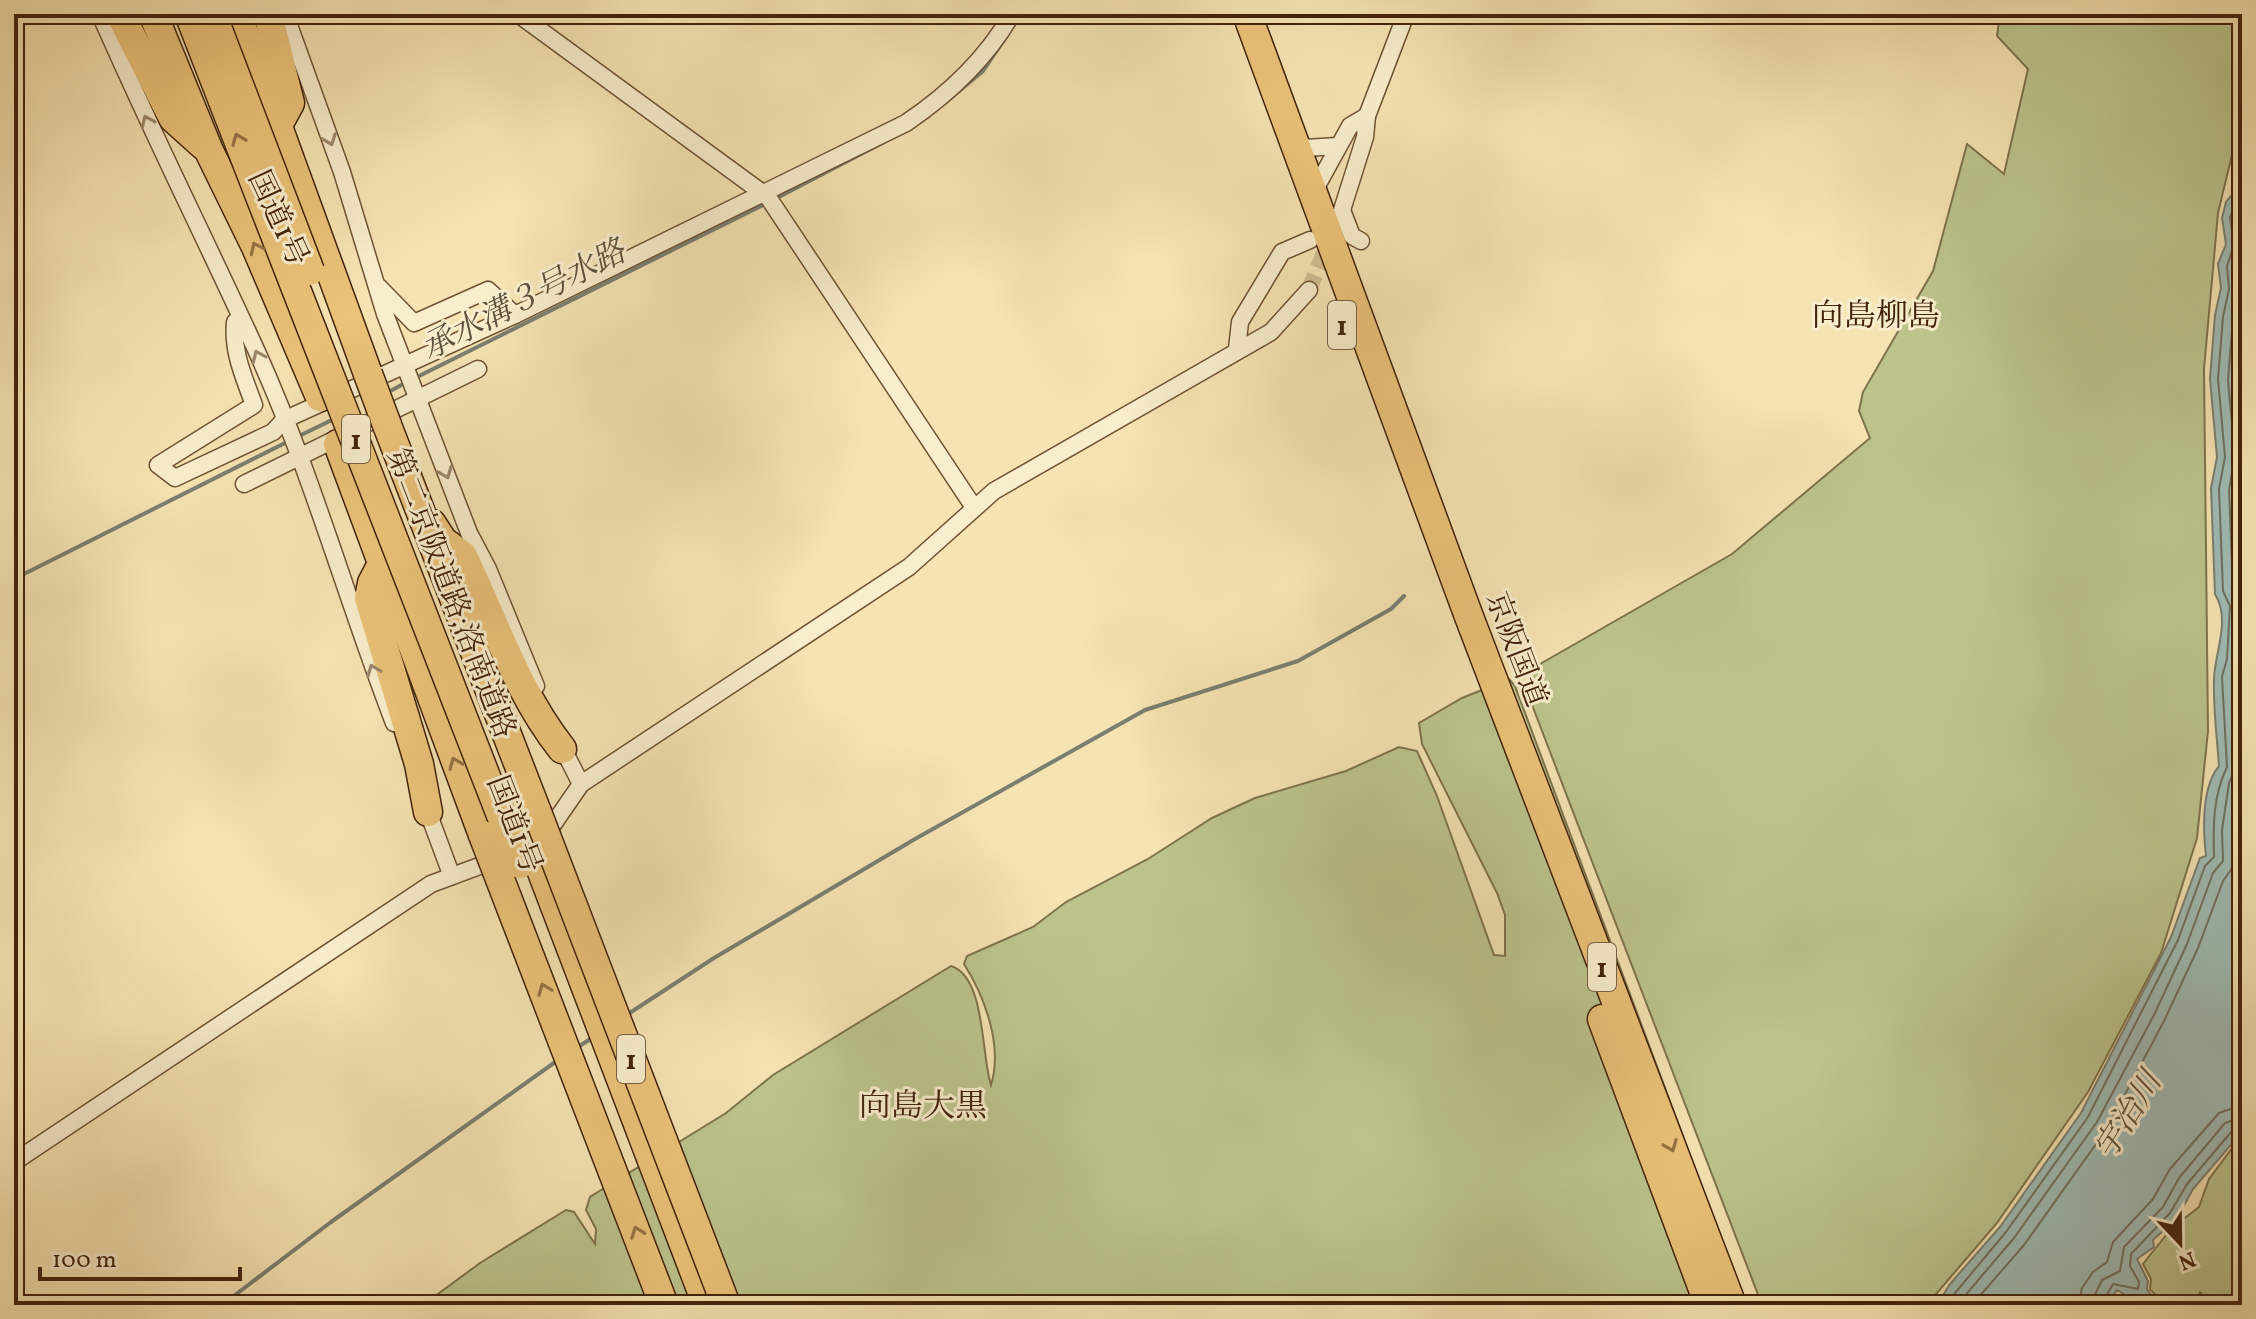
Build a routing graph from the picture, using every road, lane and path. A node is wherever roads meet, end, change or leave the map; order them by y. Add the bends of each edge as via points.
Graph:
1 (100, 14) edge
2 (120, 14) edge
3 (153, 14) edge
4 (189, 14) edge
5 (212, 14) edge
6 (237, 14) edge
7 (268, 14) edge
8 (285, 14) edge
9 (518, 14) edge
10 (1012, 14) edge
11 (1226, 14) edge
12 (1247, 14) edge
13 (1406, 14) edge
14 (1367, 116) junction
15 (278, 125) junction
16 (1291, 137) junction
17 (1337, 146) junction
18 (209, 151) junction
19 (765, 195) junction
20 (1312, 196) junction
21 (1310, 240) junction
22 (1361, 241) dead end
23 (378, 286) junction
24 (1309, 290) tunnel mouth
25 (515, 315) junction
26 (240, 318) junction
27 (1237, 349) junction
28 (406, 368) junction
29 (478, 369) dead end
30 (419, 400) junction
31 (286, 424) junction
32 (297, 456) junction
33 (244, 484) dead end
34 (973, 506) junction
35 (422, 516) junction
36 (383, 562) junction
37 (1466, 633) junction
38 (562, 749) junction
39 (581, 784) junction
40 (428, 812) junction
41 (451, 874) junction
42 (536, 881) junction
43 (14, 1162) edge
44 (664, 1305) edge
45 (688, 1305) edge
46 (707, 1305) edge
47 (726, 1305) edge
48 (1709, 1305) edge
49 (1732, 1305) edge

26 -> 1 street
2 - 18 highway via 173,118
3 - 18 highway, 国道1号 / 1
42 -> 4 highway, 第二京阪道路;洛南道路 / 1, bridge
5 - 42 highway, 第二京阪道路;洛南道路 / 1, bridge
6 - 15 highway, 国道1号 / 1
7 - 15 highway via 290,103
8 -> 23 street
9 - 19 street
10 - 19 street via 980,60 927,109
11 - 21 highway, 京阪国道 / 1
12 - 16 highway, 京阪国道 / 1
13 - 14 street
14 - 17 street via 1350,126
14 - 22 street via 1342,210 1352,236
15 - 35 highway, 国道1号 / 1, bridge
16 - 17 street via 1306,148
16 - 20 highway, 京阪国道 / 1
17 - 20 street
36 -> 18 highway, 国道1号 / 1 via 320,397
19 - 25 street
19 - 34 street
20 - 37 highway, 京阪国道 / 1
21 - 27 street via 1282,252 1240,322
21 - 37 highway, 京阪国道 / 1
23 - 25 street via 414,323 488,290
23 - 28 street
24 - 27 street via 1271,332
25 - 28 street
31 -> 26 street
26 - 31 street via 234,333 237,360 254,405 158,465 175,478
27 - 34 street
28 - 30 street
28 - 31 street
29 - 30 street
30 - 32 street
30 -> 38 street via 469,533
31 - 32 street
32 - 33 street
40 -> 32 street
34 - 39 street via 909,567
35 - 38 highway via 463,556 525,693
35 - 47 highway, 国道1号 / 1, bridge
36 - 40 highway via 369,598 419,764
44 -> 36 highway, 国道1号 / 1, bridge via 434,709
37 - 48 highway, 京阪国道 / 1
37 -> 49 highway, 京阪国道 / 1
38 - 39 street
39 - 41 street via 552,826 509,855
40 - 41 street
41 - 43 street
42 - 45 highway, 1
42 - 46 highway, 1

